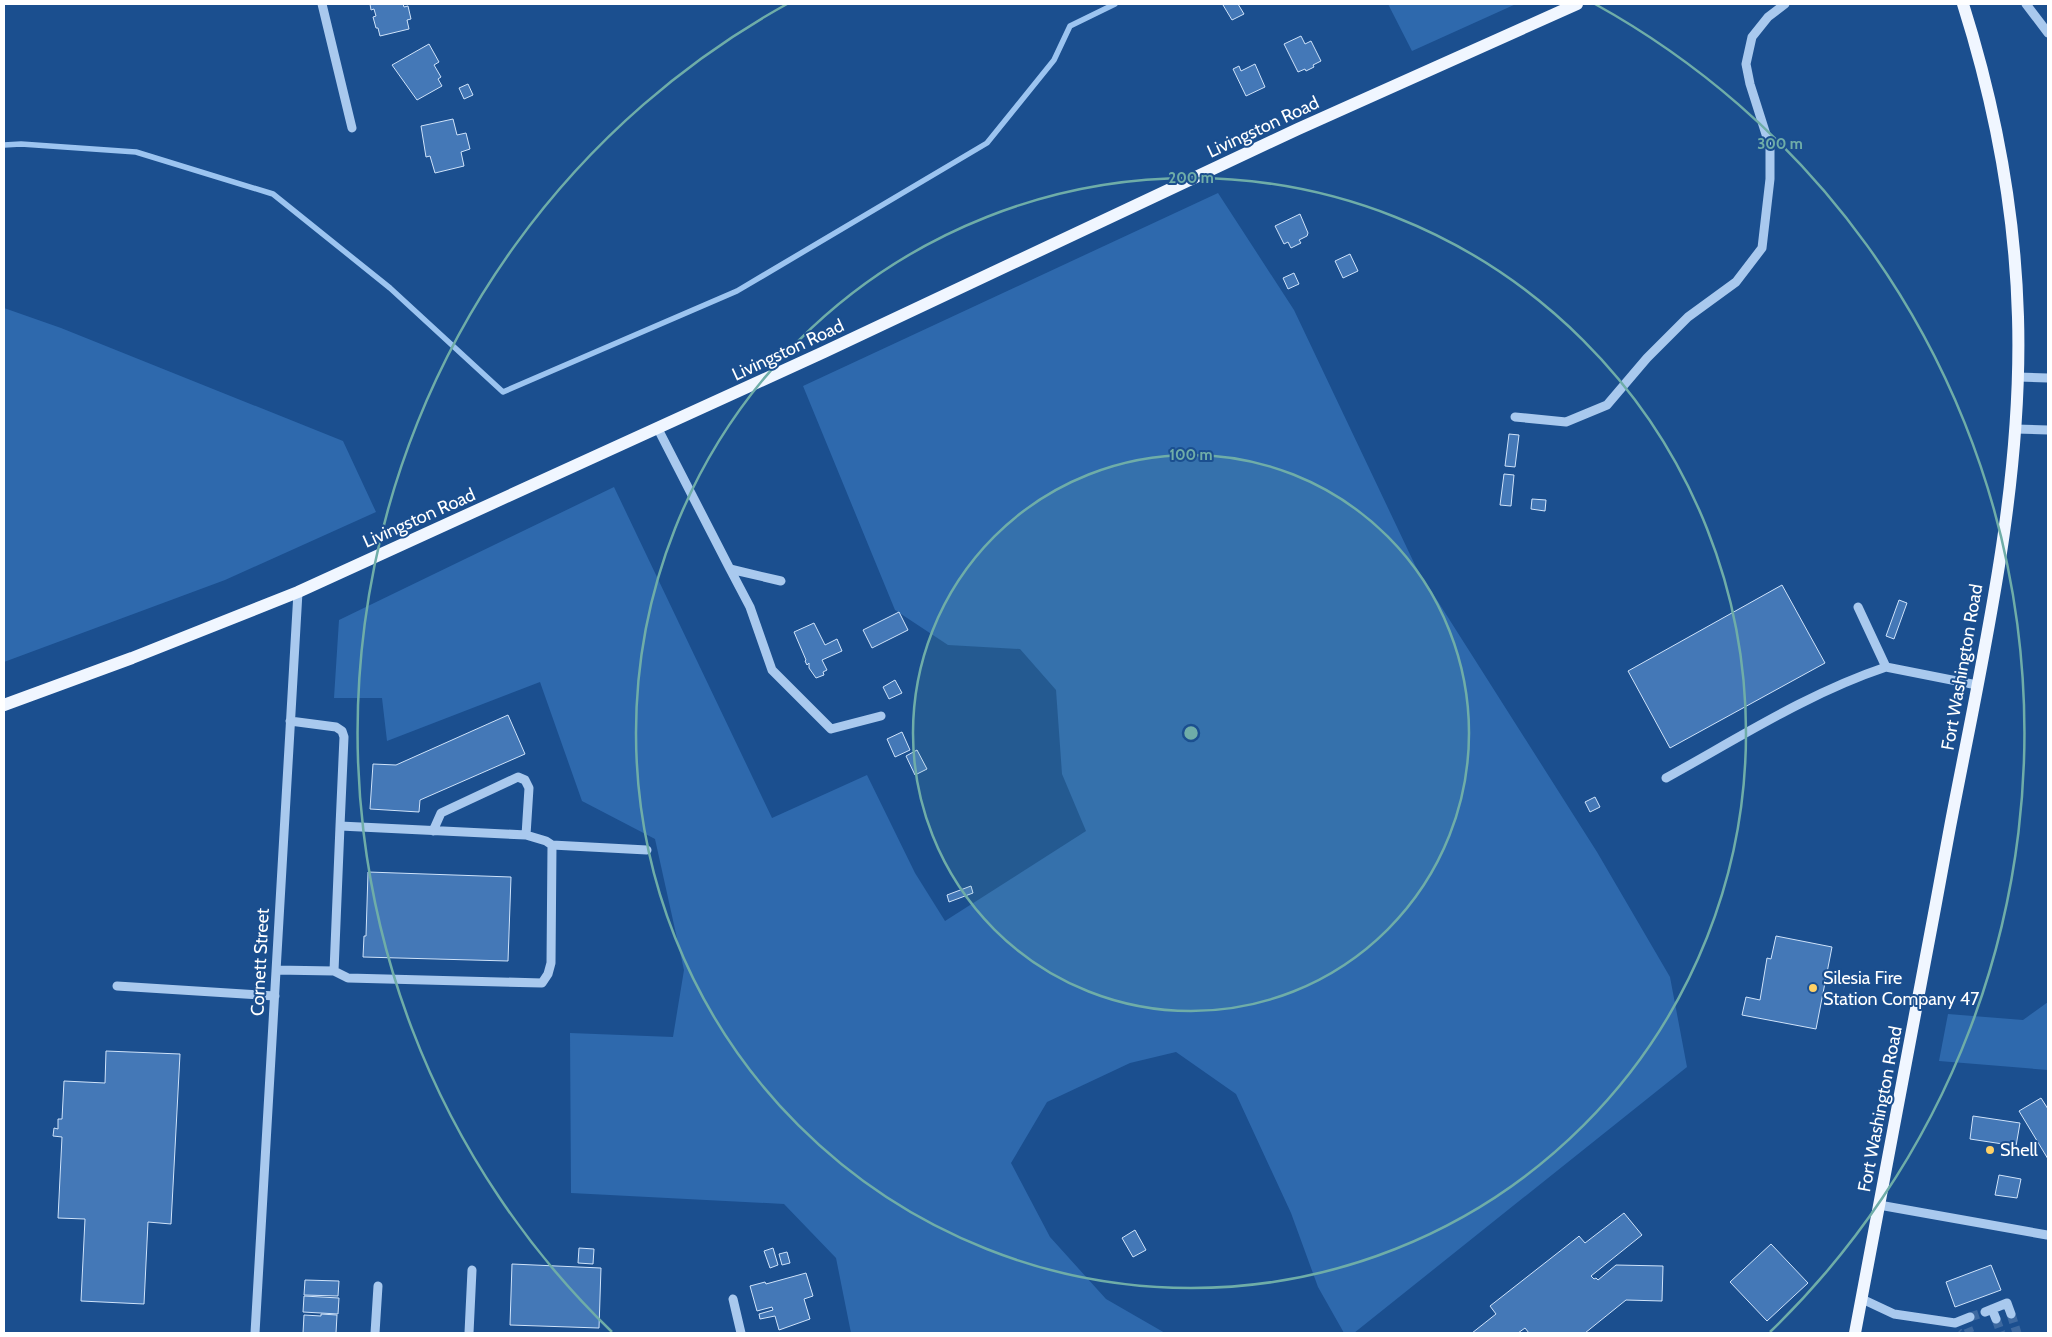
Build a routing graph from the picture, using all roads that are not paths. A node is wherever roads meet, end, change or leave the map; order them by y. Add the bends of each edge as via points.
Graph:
1 (322, 4) edge
2 (1577, 4) edge
3 (1785, 4) edge
4 (1963, 4) edge
5 (2026, 4) edge
6 (2048, 33) edge
7 (352, 128) dead end
8 (2018, 376) junction
9 (2048, 378) edge
10 (1515, 417) dead end
11 (658, 429) junction
12 (2015, 429) junction
13 (2048, 430) edge
14 (730, 569) junction
15 (781, 581) dead end
16 (298, 592) junction
17 (1858, 607) dead end
18 (1886, 667) junction
19 (1977, 685) junction
20 (4, 705) edge
21 (881, 716) dead end
22 (290, 721) junction
23 (1666, 778) dead end
24 (340, 826) junction
25 (433, 831) junction
26 (526, 835) junction
27 (552, 845) junction
28 (647, 850) dead end
29 (276, 970) junction
30 (334, 971) junction
31 (117, 986) dead end
32 (275, 996) junction
33 (1879, 1205) junction
34 (2047, 1235) edge
35 (472, 1270) dead end
36 (378, 1286) dead end
37 (732, 1299) dead end
38 (1862, 1299) junction
39 (2011, 1314) dead end
40 (1996, 1320) tunnel mouth
41 (1968, 1322) tunnel mouth
42 (255, 1333) edge
43 (375, 1333) edge
44 (469, 1333) edge
45 (741, 1333) edge
46 (1855, 1333) edge

1 - 7 street
2 - 11 main road, Livingston Road via 1298,129
3 - 10 street via 1768,17 1752,37 1746,64 1770,147 1762,248 1736,282 1688,317 1607,405 1566,422
4 - 8 main road, Fort Washington Road via 1993,114 2004,171 2016,272
5 - 6 street
8 - 9 street
8 - 12 main road, Fort Washington Road
11 - 14 street
11 - 16 main road, Livingston Road
12 - 13 street
12 - 19 main road, Fort Washington Road via 1995,588
14 - 15 street
14 - 21 street via 750,607 772,670 831,729
16 - 20 main road, Livingston Road
16 - 22 street, Cornett Street
17 - 18 street
18 - 19 street
18 - 23 street via 1804,702
19 - 33 main road, Fort Washington Road
22 - 24 street via 342,731
22 - 29 street, Cornett Street
24 - 25 street
24 - 30 street
25 - 26 street
25 - 26 street via 441,812 518,777 525,780 528,788
26 - 27 street
27 - 28 street
27 - 30 street via 552,963 542,983 348,978
29 - 30 street
29 - 32 street, Cornett Street
31 - 32 street
32 - 42 street, Cornett Street
33 - 34 street
33 - 38 main road, Fort Washington Road
35 - 44 street
36 - 43 street
37 - 45 street
38 - 41 street via 1894,1314 1957,1328
38 - 46 main road, Fort Washington Road
39 - 40 street via 2007,1303 1988,1310

